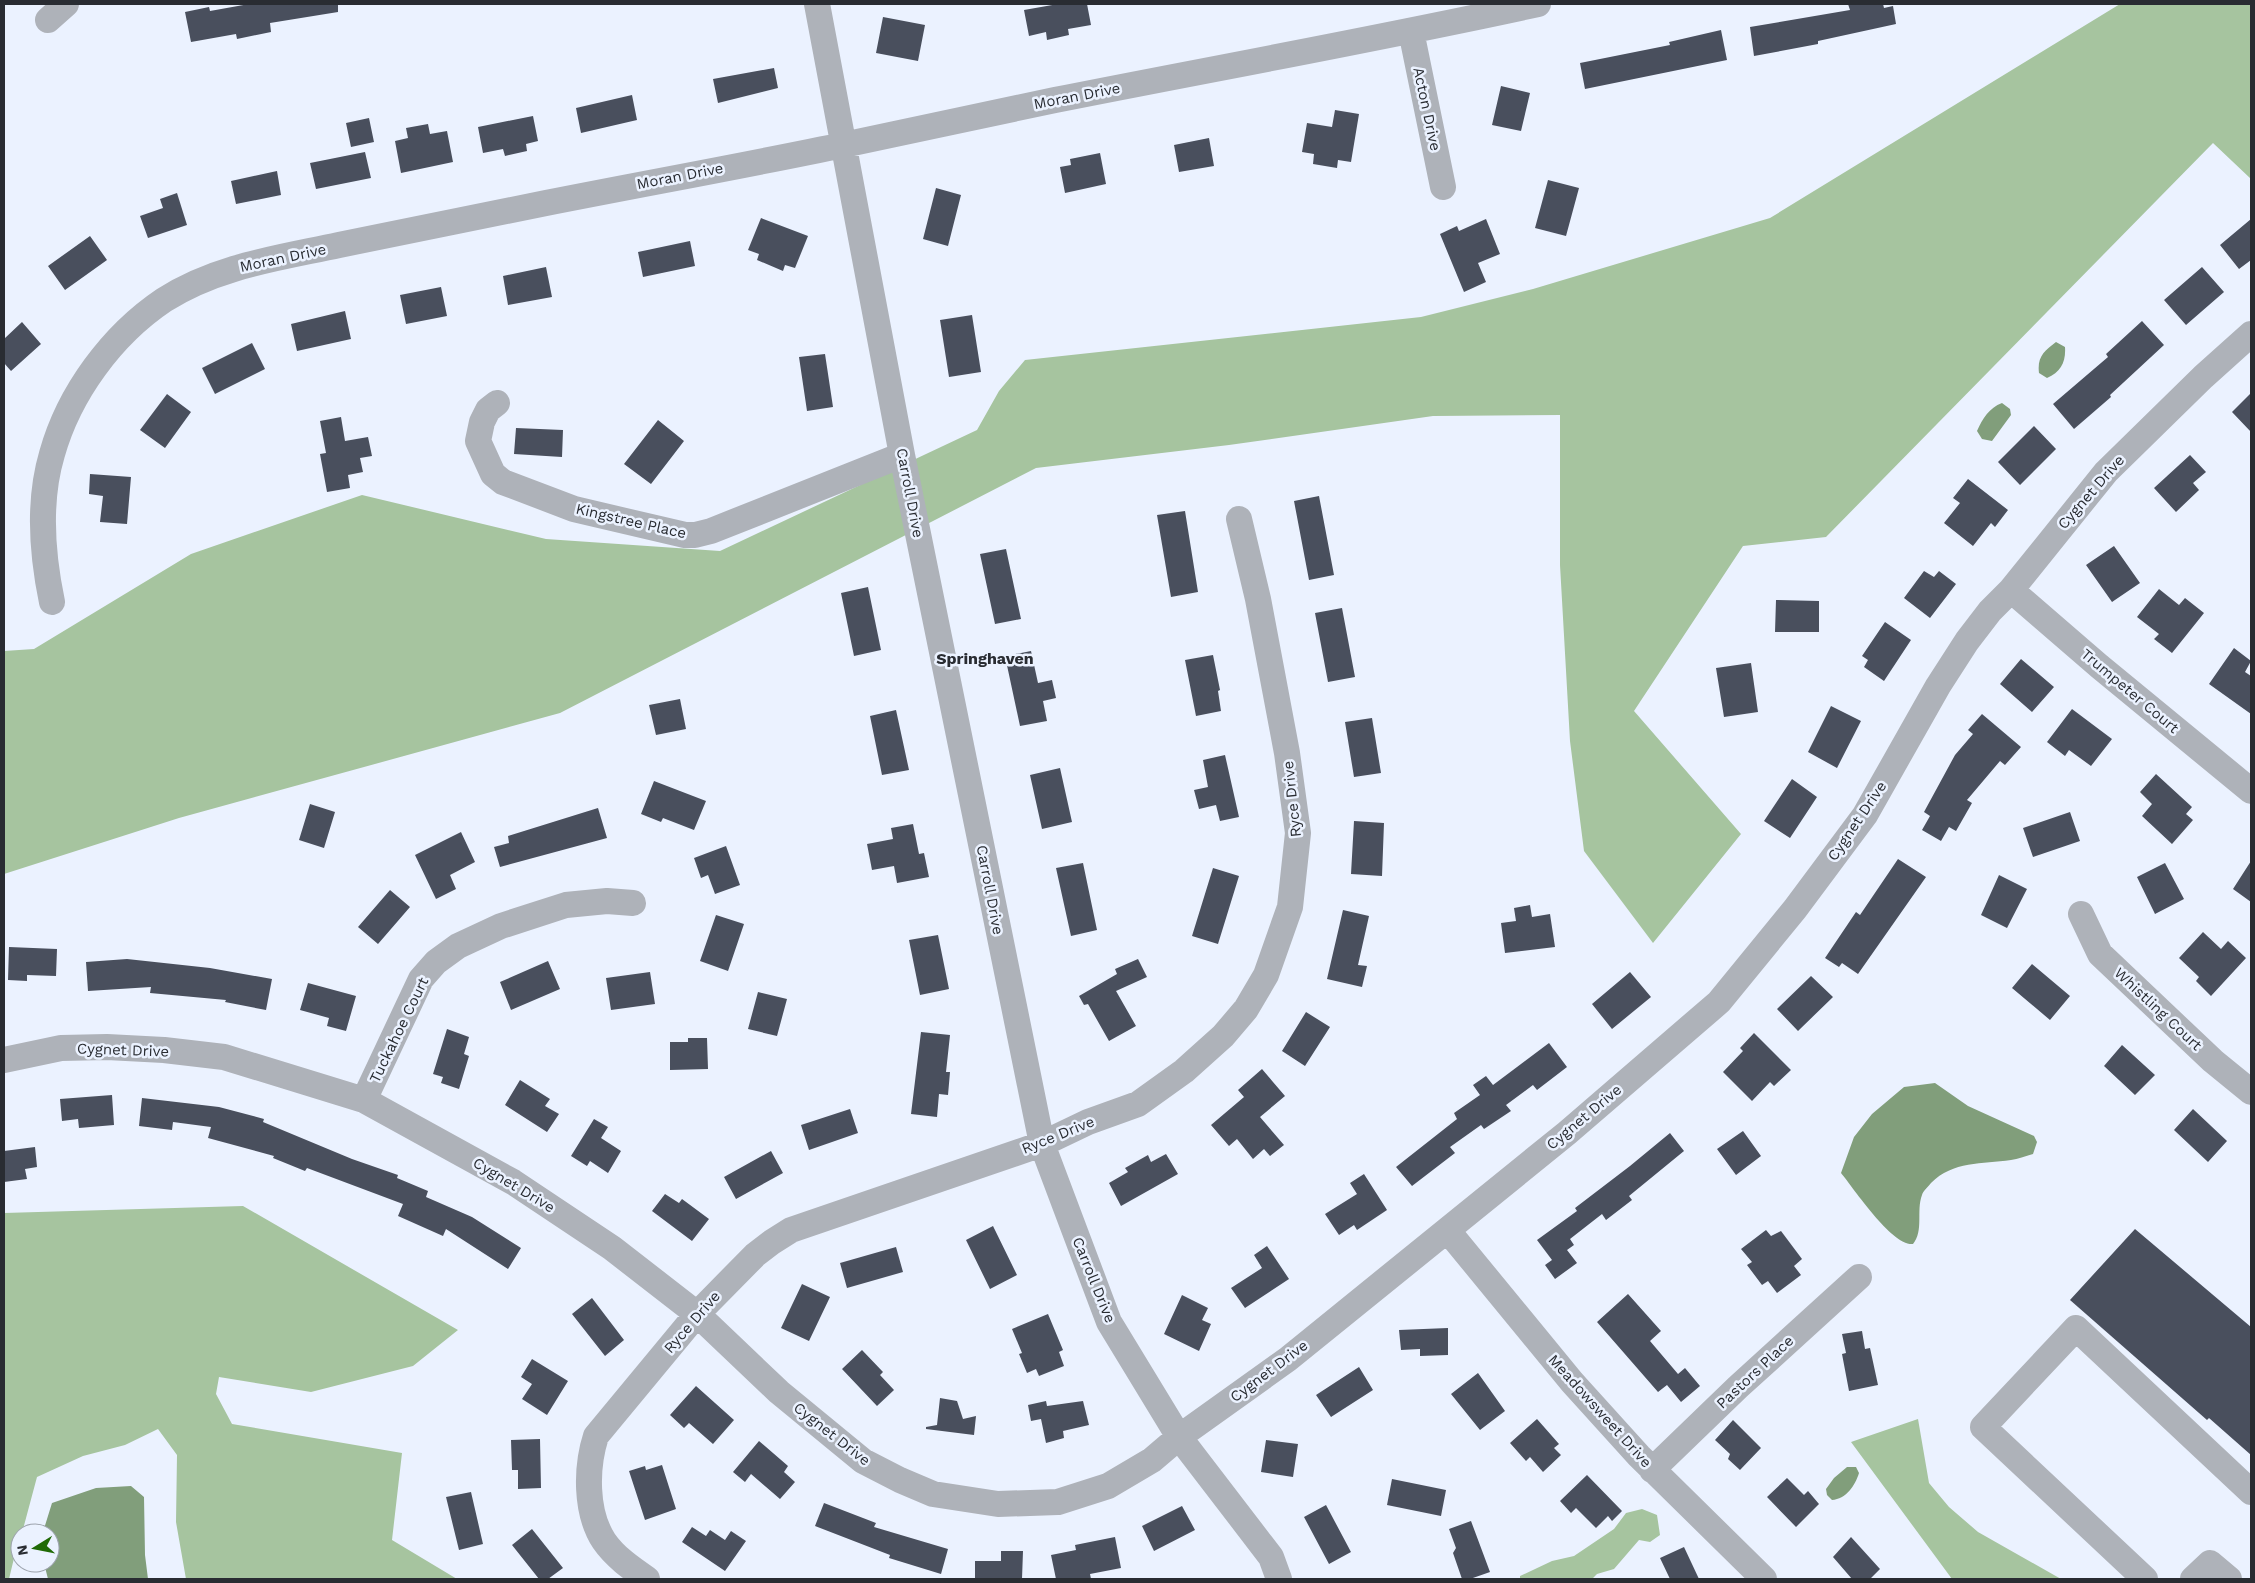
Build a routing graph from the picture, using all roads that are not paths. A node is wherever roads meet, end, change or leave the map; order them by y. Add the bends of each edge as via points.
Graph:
1 (817, 4) edge
2 (1538, 4) edge
3 (1411, 31) junction
4 (845, 145) junction
5 (1443, 187) dead end
6 (2251, 334) edge
7 (498, 403) dead end
8 (902, 455) junction
9 (1239, 519) dead end
10 (2011, 590) junction
11 (52, 602) dead end
12 (2251, 791) edge
13 (633, 902) dead end
14 (2081, 914) dead end
15 (4, 1060) edge
16 (2251, 1092) edge
17 (364, 1100) junction
18 (1042, 1144) junction
19 (1448, 1231) junction
20 (1859, 1277) dead end
21 (697, 1314) junction
22 (1179, 1437) junction
23 (1652, 1470) junction
24 (2251, 1492) edge
25 (647, 1579) edge
26 (1279, 1579) edge
27 (1764, 1579) edge
28 (2146, 1579) edge
29 (2193, 1579) edge
30 (2228, 1579) edge

1 - 4 street, Carroll Drive
2 - 3 street, Moran Drive
3 - 4 street, Moran Drive via 1050,101
3 - 5 street, Acton Drive
4 - 8 street, Carroll Drive
4 - 11 street, Moran Drive via 243,265 180,290 122,334 92,372 60,431 48,471 44,510 44,544
6 - 10 street, Cygnet Drive via 2106,472
7 - 8 street, Kingstree Place via 488,410 478,441 493,474 503,482 574,509 685,535 711,531
8 - 18 street, Carroll Drive
9 - 18 street, Ryce Drive via 1258,599 1298,833 1290,907 1266,975 1246,1009 1223,1036 1184,1071 1138,1104 1088,1122
10 - 12 street, Trumpeter Court
10 - 19 street, Cygnet Drive via 1967,641 1865,815 1718,1002
13 - 17 street, Tuckahoe Court via 607,900 566,905 501,926 458,946 436,962 421,979
14 - 16 street, Whistling Court via 2100,954 2213,1061
15 - 17 street, Cygnet Drive via 61,1048 164,1050 224,1057
17 - 21 street, Cygnet Drive via 541,1199 612,1248
18 - 21 street, Ryce Drive via 791,1230 755,1255
18 - 22 street, Carroll Drive via 1109,1322
19 - 22 street, Cygnet Drive via 1288,1359
19 - 23 street, Meadowsweet Drive via 1572,1382
20 - 23 street, Pastors Place
21 - 22 street, Cygnet Drive via 779,1392 863,1461 933,1494 998,1504 1058,1502 1108,1486 1152,1460
21 - 25 street, Ryce Drive via 596,1436 590,1453 588,1473 592,1509 603,1540 624,1563
22 - 26 street, Carroll Drive via 1271,1557
23 - 27 street, Meadowsweet Drive
24 - 28 street via 2076,1328 1983,1427
29 - 30 street via 2210,1563

